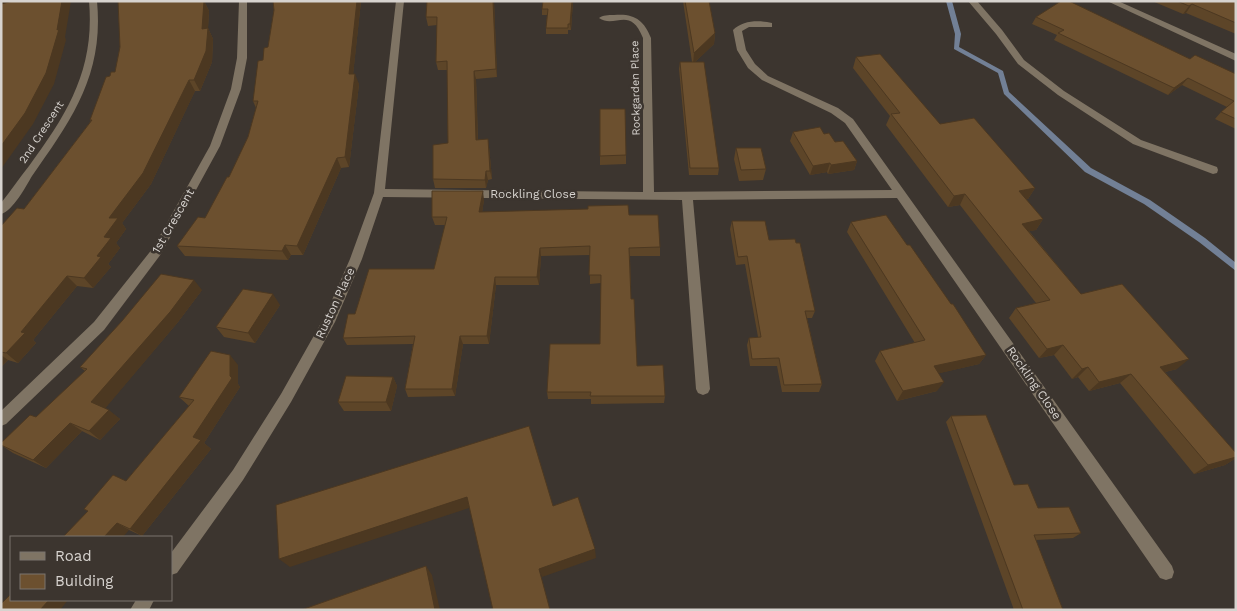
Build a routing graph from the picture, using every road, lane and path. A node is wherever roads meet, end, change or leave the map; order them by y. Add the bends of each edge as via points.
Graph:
1 (93, 1) edge
2 (243, 1) edge
3 (400, 1) edge
4 (972, 1) edge
5 (1111, 1) edge
6 (603, 18) dead end
7 (769, 25) dead end
8 (1236, 58) edge
9 (1213, 170) dead end
10 (379, 194) junction
11 (649, 194) junction
12 (901, 194) junction
13 (687, 196) junction
14 (1, 210) edge
15 (703, 388) dead end
16 (1, 420) edge
17 (172, 565) edge
18 (1166, 572) dead end

1 - 14 street, 2nd Crescent via 96,31 75,103 50,146
2 - 16 street, 1st Crescent via 242,58 236,89 215,146 157,251 99,326
3 - 10 street, Ruston Place
4 - 9 street via 1021,62 1061,93 1137,142
5 - 8 street
6 - 11 street, Rockgarden Place via 630,17 637,20 643,25 647,38
7 - 12 street, Rockling Close via 753,24 737,30 742,49 754,68 767,79 830,106 849,121
10 - 11 street, Rockling Close
10 - 17 street, Ruston Place via 331,318 291,390 238,475
11 - 13 street, Rockling Close
12 - 13 street, Rockling Close
12 - 18 street, Rockling Close
13 - 15 street

